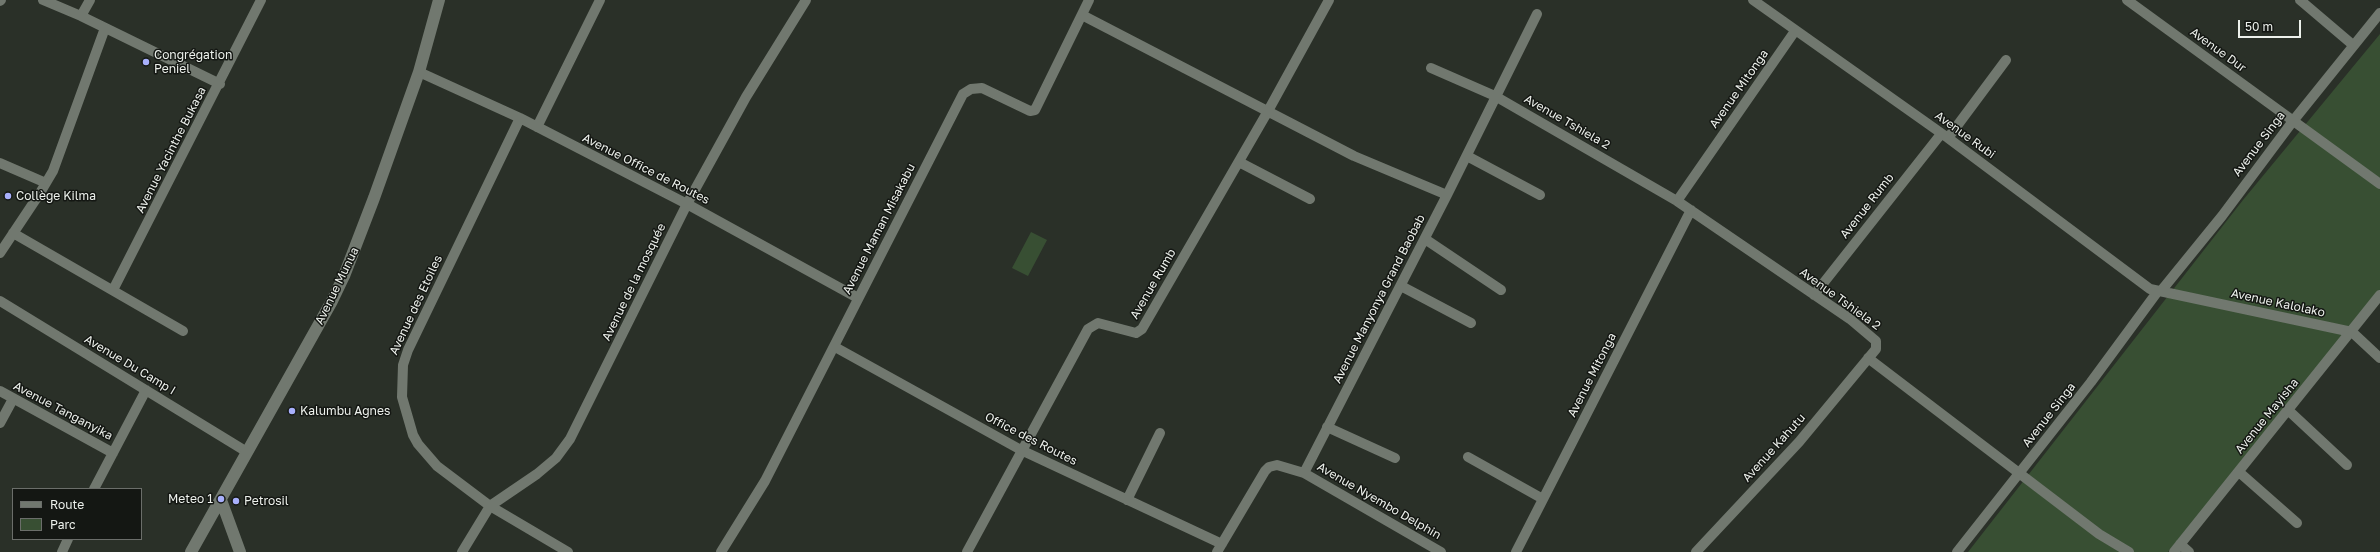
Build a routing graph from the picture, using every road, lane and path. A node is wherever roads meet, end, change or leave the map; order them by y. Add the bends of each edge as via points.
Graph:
1 (43, 0) edge
2 (90, 0) edge
3 (261, 0) edge
4 (439, 0) edge
5 (600, 0) edge
6 (806, 0) edge
7 (1089, 0) edge
8 (1329, 0) edge
9 (1753, 0) edge
10 (2127, 0) edge
11 (2300, 0) edge
12 (2380, 13) edge
13 (1537, 14) dead end
14 (1082, 15) junction
15 (82, 16) junction
16 (105, 28) junction
17 (1795, 31) junction
18 (2353, 44) junction
19 (2006, 60) dead end
20 (1431, 68) dead end
21 (418, 72) junction
22 (220, 84) junction
23 (1495, 96) junction
24 (1268, 111) junction
25 (520, 118) junction
26 (2293, 121) junction
27 (537, 128) junction
28 (1944, 136) junction
29 (1466, 156) junction
30 (1239, 162) junction
31 (0, 163) edge
32 (46, 183) junction
33 (2380, 184) edge
34 (1447, 195) junction
35 (1540, 195) dead end
36 (1310, 199) dead end
37 (1677, 201) junction
38 (687, 204) junction
39 (1690, 210) junction
40 (13, 233) junction
41 (1425, 239) junction
42 (0, 254) edge
43 (1401, 286) junction
44 (112, 290) junction
45 (1501, 290) dead end
46 (2159, 291) junction
47 (1814, 295) junction
48 (2380, 295) edge
49 (858, 298) junction
50 (0, 301) edge
51 (1471, 323) dead end
52 (184, 332) dead end
53 (2352, 332) junction
54 (835, 347) junction
55 (1868, 358) junction
56 (2380, 358) edge
57 (146, 390) junction
58 (0, 391) edge
59 (13, 399) junction
60 (2288, 410) junction
61 (0, 423) edge
62 (1327, 427) junction
63 (1160, 433) dead end
64 (1021, 450) junction
65 (247, 452) junction
66 (113, 453) junction
67 (1468, 457) dead end
68 (1395, 458) dead end
69 (2347, 465) dead end
70 (2238, 472) junction
71 (1304, 473) junction
72 (2020, 474) junction
73 (95, 488) edge
74 (1543, 499) junction
75 (221, 500) junction
76 (1127, 500) junction
77 (490, 506) junction
78 (2297, 523) dead end
79 (68, 540) edge
80 (1219, 548) edge
81 (2177, 548) edge
82 (62, 552) edge
83 (191, 552) edge
84 (240, 552) edge
85 (462, 552) edge
86 (568, 552) edge
87 (721, 552) edge
88 (967, 552) edge
89 (1441, 552) edge
90 (1516, 552) edge
91 (1696, 552) edge
92 (1957, 552) edge
93 (2129, 552) edge
94 (2188, 552) edge

1 - 15 street
2 - 15 street
3 - 22 street, Avenue Yacinthe Bukasa
4 - 21 main road, Avenue Munua
5 - 27 street
6 - 38 street, Avenue de la mosquée via 746,97
7 - 14 street, Avenue Maman Misakabu
8 - 24 street, Avenue Rumb
9 - 17 street, Avenue Rubi
10 - 26 street, Avenue Dur
11 - 18 street
12 - 18 street, Avenue Singa
13 - 23 street, Avenue Manyonya Grand Baobab
14 - 24 street
14 - 49 street, Avenue Maman Misakabu via 1035,110 1030,111 982,88 971,89 963,94
15 - 16 street
16 - 22 street
16 - 32 street via 69,121 59,157
17 - 28 street, Avenue Rubi
17 - 37 street, Avenue Mitonga
18 - 26 street, Avenue Singa
19 - 28 street
20 - 23 street, Avenue Tshiela 2
21 - 25 street, Avenue Office de Routes
21 - 65 main road, Avenue Munua via 344,276
22 - 44 street, Avenue Yacinthe Bukasa
23 - 29 street, Avenue Manyonya Grand Baobab
23 - 37 street, Avenue Tshiela 2
24 - 30 street, Avenue Rumb
24 - 34 street via 1354,156
25 - 27 street, Avenue Office de Routes
25 - 77 street, Avenue des Etoiles via 408,350 401,381 408,422 418,444 437,466
26 - 33 street, Avenue Dur
26 - 46 street, Avenue Singa via 2222,216
27 - 38 street, Avenue Office de Routes
28 - 46 street, Avenue Rubi via 2143,284
28 - 47 street, Avenue Rumb
29 - 34 street, Avenue Manyonya Grand Baobab
29 - 35 street
30 - 36 street
30 - 64 street, Avenue Rumb via 1142,328 1136,333 1103,323 1094,323 1091,326
31 - 32 street
32 - 40 street
34 - 41 street, Avenue Manyonya Grand Baobab
37 - 39 street, Avenue Tshiela 2
38 - 49 street, Avenue Office de Routes
38 - 77 street, Avenue de la mosquée via 570,439 556,458 537,474
39 - 47 street, Avenue Tshiela 2
39 - 74 street, Avenue Mitonga
40 - 42 street
40 - 44 street
41 - 43 street, Avenue Manyonya Grand Baobab
41 - 45 street
43 - 51 street
43 - 62 street, Avenue Manyonya Grand Baobab
44 - 52 street
46 - 53 street, Avenue Kalolako
46 - 72 street, Avenue Singa
47 - 55 street, Avenue Tshiela 2 via 1875,339 1876,346
48 - 53 street, Avenue Mayisha
49 - 54 street, Avenue Maman Misakabu
50 - 57 street, Avenue Du Camp I
53 - 56 street
53 - 60 street, Avenue Mayisha
54 - 64 street, Office des Routes
54 - 87 street, Avenue Maman Misakabu via 766,481
55 - 72 street
55 - 91 street, Avenue Kahutu via 1799,442
57 - 65 street, Avenue Du Camp I
57 - 66 street
58 - 59 street, Avenue Tanganyika
59 - 61 street
59 - 66 street, Avenue Tanganyika
60 - 69 street
60 - 70 street, Avenue Mayisha
62 - 68 street
62 - 71 street, Avenue Manyonya Grand Baobab
63 - 76 street
64 - 76 street, Office des Routes
64 - 88 street, Avenue Rumb
65 - 75 main road, Avenue Munua
66 - 73 street
67 - 74 street
70 - 78 street
70 - 81 street, Avenue Mayisha
71 - 80 street via 1277,465 1269,466
71 - 89 street, Avenue Nyembo Delphin
72 - 92 street, Avenue Singa
72 - 93 street via 2099,534
74 - 90 street, Avenue Mitonga
75 - 83 main road, Avenue Munua
75 - 84 main road
76 - 80 street, Office des Routes
77 - 85 street, Avenue de la mosquée
77 - 86 street, Avenue des Etoiles
79 - 82 street
81 - 94 street

